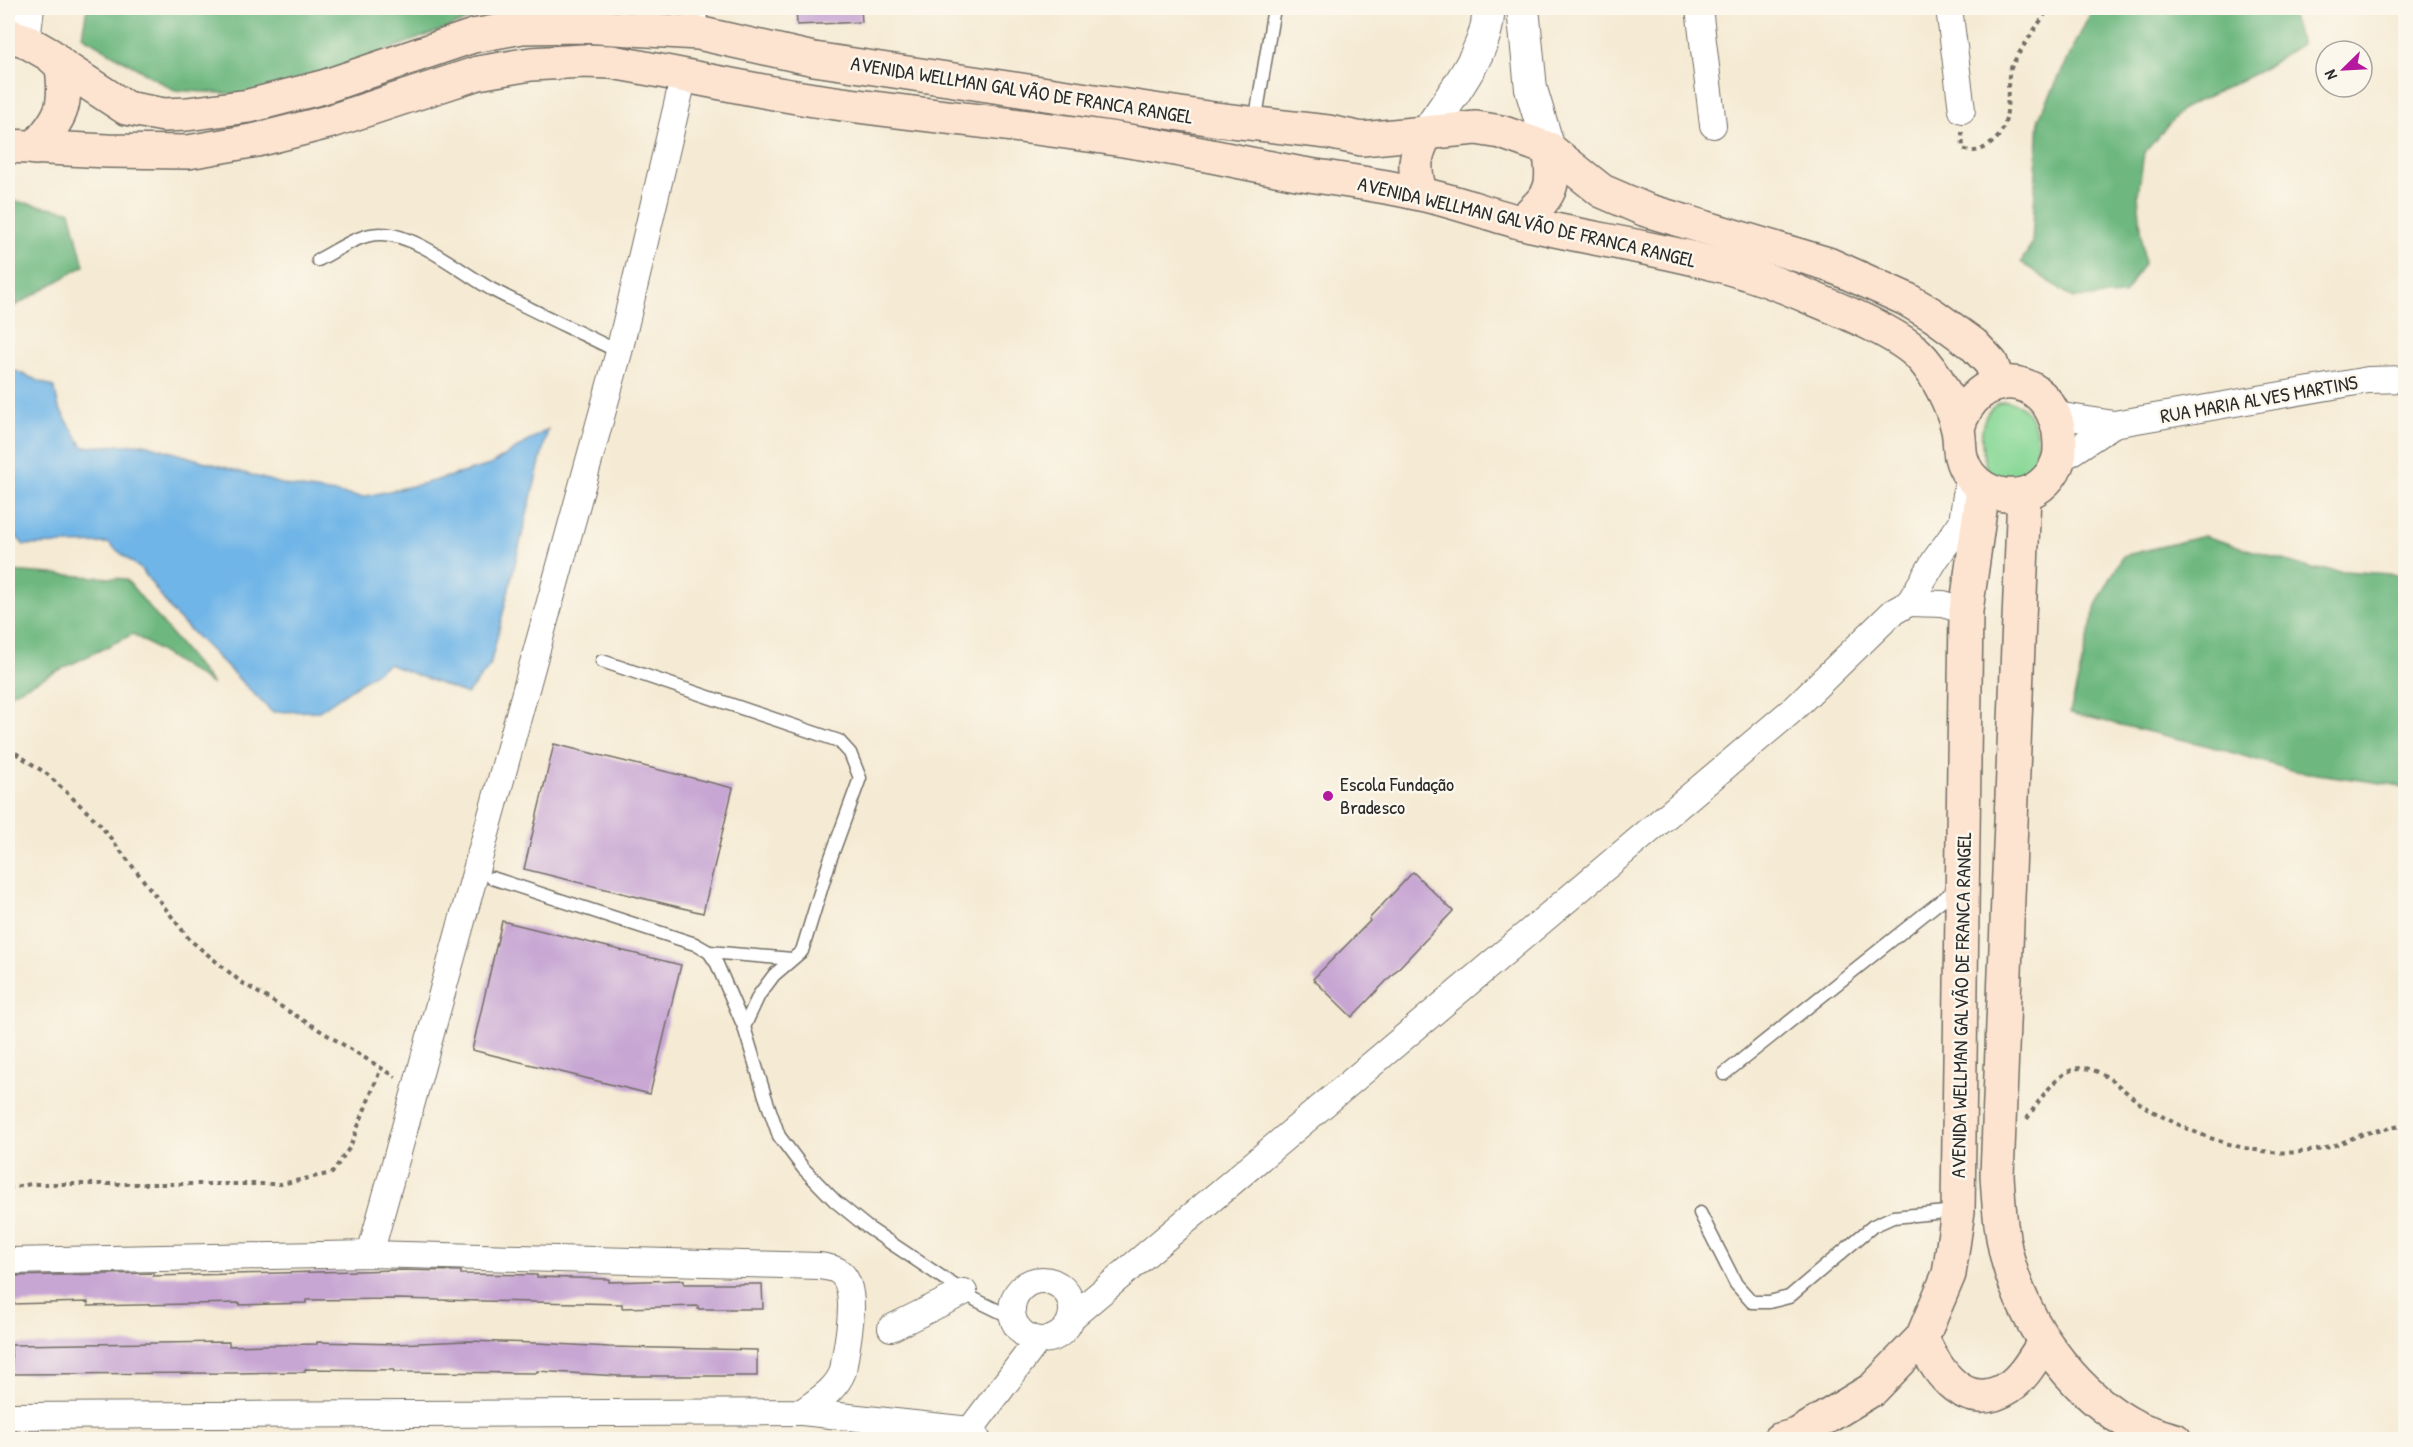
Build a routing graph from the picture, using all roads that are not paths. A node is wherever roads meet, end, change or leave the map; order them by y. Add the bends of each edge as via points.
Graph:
1 (28, 8) edge
2 (1274, 8) edge
3 (1488, 8) edge
4 (1523, 8) edge
5 (1699, 8) edge
6 (1949, 8) edge
7 (700, 20) edge
8 (16, 38) edge
9 (62, 66) junction
10 (684, 75) junction
11 (1962, 110) road end
12 (1255, 124) junction
13 (1713, 125) dead end
14 (1426, 134) junction
15 (21, 147) edge
16 (1549, 148) junction
17 (1420, 194) junction
18 (1521, 222) junction
19 (318, 260) dead end
20 (619, 352) junction
21 (2406, 379) edge
22 (1999, 384) junction
23 (2056, 415) junction
24 (2114, 424) junction
25 (1958, 428) junction
26 (2058, 461) junction
27 (1975, 480) junction
28 (2024, 494) junction
29 (1909, 603) junction
30 (1966, 611) junction
31 (602, 661) dead end
32 (492, 878) dead end
33 (1963, 883) junction
34 (709, 952) junction
35 (792, 959) junction
36 (744, 1027) junction
37 (1724, 1074) dead end
38 (1958, 1211) junction
39 (1700, 1213) dead end
40 (370, 1254) junction
41 (8, 1261) edge
42 (964, 1292) junction
43 (1072, 1317) junction
44 (1013, 1318) junction
45 (891, 1328) dead end
46 (1922, 1338) junction
47 (1038, 1340) junction
48 (2043, 1343) junction
49 (802, 1412) junction
50 (8, 1416) edge
51 (905, 1432) edge
52 (974, 1435) edge
53 (1779, 1440) edge
54 (2175, 1440) edge

1 - 8 street
2 - 12 lane
3 - 14 street via 1480,51
4 - 16 street via 1531,89
5 - 13 street
6 - 11 street
7 - 9 main road, AVENIDA WELLMAN GALVÃO DE FRANCA RANGEL via 522,27 473,36 323,87 249,106 187,114 164,115 126,108
7 - 12 main road, AVENIDA WELLMAN GALVÃO DE FRANCA RANGEL via 814,59
8 - 9 main road, AVENIDA WELLMAN GALVÃO DE FRANCA RANGEL via 50,55
9 - 15 main road via 64,106 58,118
10 - 15 main road, AVENIDA WELLMAN GALVÃO DE FRANCA RANGEL via 612,62 531,64 478,73 332,121 188,152
10 - 17 main road, AVENIDA WELLMAN GALVÃO DE FRANCA RANGEL via 812,99 1124,140
10 - 20 street
12 - 14 main road, AVENIDA WELLMAN GALVÃO DE FRANCA RANGEL via 1362,139
14 - 16 main road, AVENIDA WELLMAN GALVÃO DE FRANCA RANGEL via 1476,128
14 - 17 main road via 1415,163
16 - 18 main road via 1553,171 1549,194
16 - 22 main road, AVENIDA WELLMAN GALVÃO DE FRANCA RANGEL via 1602,191 1646,210 1827,264 1906,299 1973,344 1991,363
17 - 18 main road, AVENIDA WELLMAN GALVÃO DE FRANCA RANGEL
18 - 25 main road, AVENIDA WELLMAN GALVÃO DE FRANCA RANGEL via 1724,266 1771,281 1886,333 1913,349 1932,369
19 - 20 lane via 354,241 380,233 401,237 490,288
20 - 40 street
21 - 24 street, RUA MARIA ALVES MARTINS via 2368,380
22 - 23 main road via 2033,389 2047,400
22 - 25 main road via 1971,399
23 - 24 street, RUA MARIA ALVES MARTINS
23 - 26 main road via 2061,444
24 - 26 street, RUA MARIA ALVES MARTINS
25 - 27 main road via 1961,455
26 - 28 main road via 2050,476
27 - 28 main road via 2005,496
27 - 29 street via 1962,522
27 - 30 main road, AVENIDA WELLMAN GALVÃO DE FRANCA RANGEL
28 - 48 main road, AVENIDA WELLMAN GALVÃO DE FRANCA RANGEL via 1997,1175 2000,1222 2012,1275
29 - 30 street via 1943,604
29 - 43 street via 1893,612 1781,719
30 - 33 main road, AVENIDA WELLMAN GALVÃO DE FRANCA RANGEL
31 - 35 lane via 839,741 850,753 860,778 830,860 808,937 802,951
32 - 34 lane via 695,944
33 - 37 lane
33 - 38 main road, AVENIDA WELLMAN GALVÃO DE FRANCA RANGEL
34 - 35 lane
34 - 36 lane
35 - 36 lane via 759,995
36 - 42 lane via 779,1136 803,1168 867,1227
38 - 39 lane via 1893,1217 1873,1226 1789,1297 1769,1302 1752,1302 1736,1284
38 - 46 main road, AVENIDA WELLMAN GALVÃO DE FRANCA RANGEL via 1949,1274
40 - 41 street
40 - 49 street via 837,1269 848,1280 852,1296 843,1371 832,1388
42 - 44 lane
42 - 45 street
43 - 44 street via 1069,1296 1061,1286 1041,1280 1031,1282 1016,1296
43 - 47 street via 1062,1334
44 - 47 street via 1028,1337
46 - 48 main road via 1943,1377 1957,1389 1976,1396 2010,1387
46 - 53 main road, AVENIDA WELLMAN GALVÃO DE FRANCA RANGEL via 1873,1389 1797,1435
47 - 52 street
48 - 54 main road, AVENIDA WELLMAN GALVÃO DE FRANCA RANGEL via 2095,1399 2137,1427
49 - 50 street
49 - 51 street
51 - 52 street

